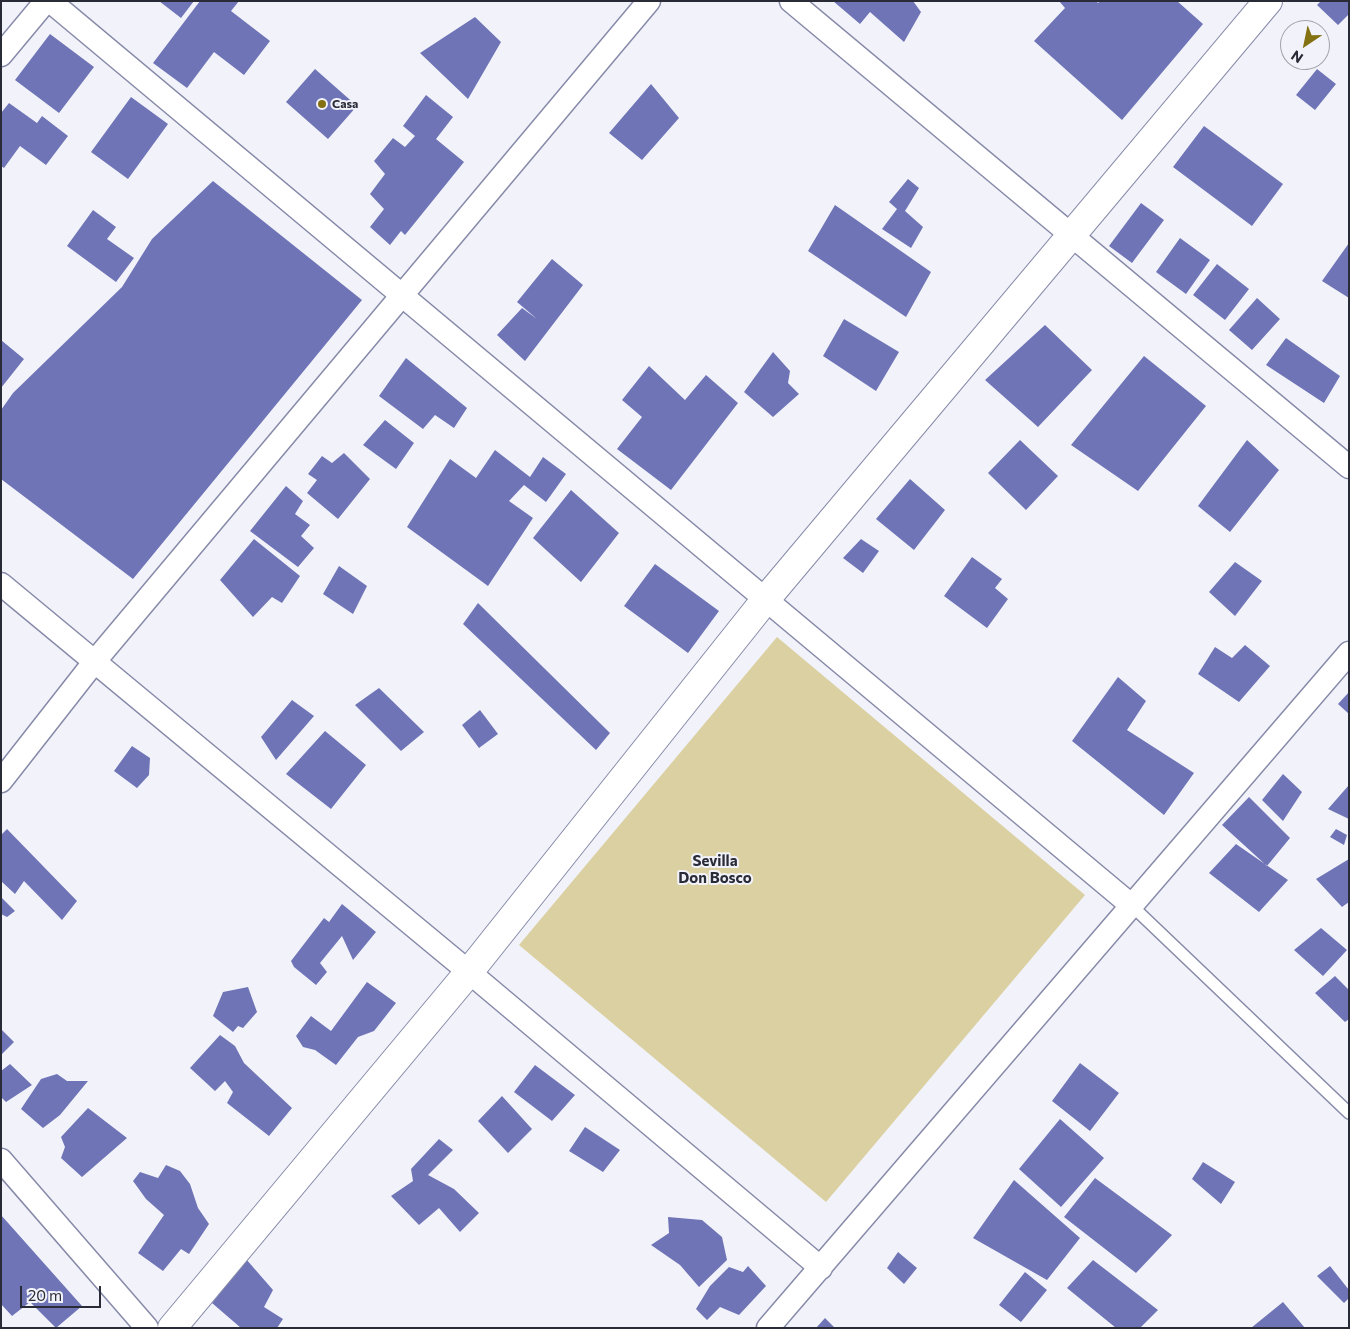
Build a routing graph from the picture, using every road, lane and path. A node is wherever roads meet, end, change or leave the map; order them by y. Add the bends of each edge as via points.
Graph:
1 (46, 1) edge
2 (50, 1) edge
3 (650, 1) edge
4 (791, 1) edge
5 (1268, 1) edge
6 (1, 55) edge
7 (1070, 235) junction
8 (404, 295) junction
9 (1349, 467) edge
10 (1, 584) edge
11 (766, 600) junction
12 (1349, 652) edge
13 (95, 661) junction
14 (1, 781) edge
15 (1131, 905) junction
16 (469, 972) junction
17 (1349, 1113) edge
18 (1, 1160) edge
19 (821, 1268) junction
20 (147, 1328) edge
21 (172, 1328) edge
22 (768, 1328) edge

1 - 6 street
2 - 8 street
3 - 8 street
4 - 7 street
5 - 7 street
7 - 9 street
7 - 11 street
8 - 11 street
8 - 13 street
10 - 13 street
11 - 15 street
11 - 16 street
12 - 15 street
13 - 14 street
13 - 16 street
15 - 17 lane
15 - 19 street
16 - 19 street
16 - 21 street
18 - 20 street
19 - 22 street

